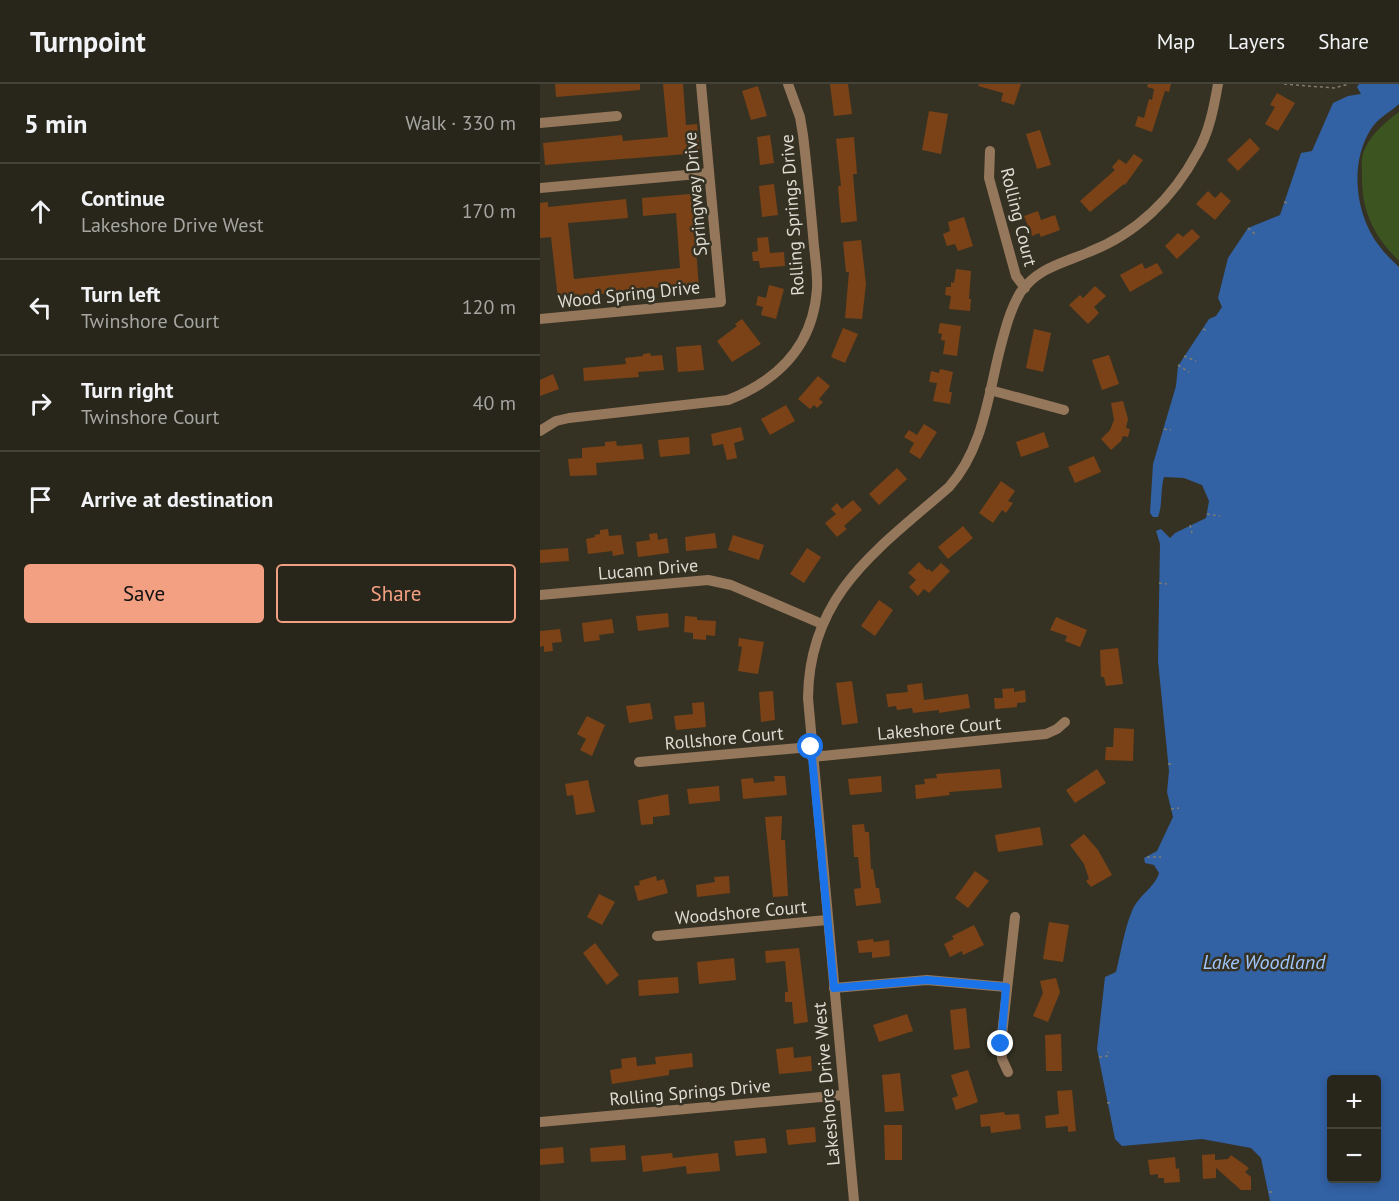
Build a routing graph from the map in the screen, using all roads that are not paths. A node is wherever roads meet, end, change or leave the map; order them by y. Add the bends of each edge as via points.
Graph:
1 (701, 84) edge
2 (788, 84) edge
3 (1218, 84) edge
4 (617, 116) dead end
5 (540, 123) edge
6 (990, 151) dead end
7 (709, 173) junction
8 (540, 188) edge
9 (1025, 288) junction
10 (721, 302) joint
11 (540, 319) edge
12 (990, 390) junction
13 (1064, 410) dead end
14 (540, 431) edge
15 (540, 595) edge
16 (822, 624) junction
17 (1065, 722) dead end
18 (812, 752) junction
19 (639, 762) dead end
20 (1015, 917) dead end
21 (827, 920) junction
22 (657, 936) dead end
23 (1006, 987) junction
24 (834, 988) junction
25 (1008, 1072) dead end
26 (844, 1095) junction
27 (540, 1122) edge
28 (854, 1201) edge

1 - 7 street, Springway Drive
2 - 14 street, Rolling Springs Drive via 803,135 817,288 809,326 793,355 768,380 729,400 569,418
3 - 9 street, Lakeshore Drive West via 1198,153 1154,211 1100,248 1039,273
4 - 5 street
6 - 9 street, Rolling Court via 988,178 1016,276
7 - 8 street
7 - 10 street, Springway Drive
9 - 12 street, Lakeshore Drive West via 1005,328
10 - 11 street, Wood Spring Drive
12 - 13 street
12 - 16 street, Lakeshore Drive West via 976,442 961,474 862,563
15 - 16 street, Lucann Drive via 708,580 731,585
16 - 18 street, Lakeshore Drive West via 808,687
17 - 18 street, Lakeshore Court via 1037,735
18 - 19 street, Rollshore Court
18 - 21 street, Lakeshore Drive West
20 - 23 street
21 - 22 street, Woodshore Court
21 - 24 street, Lakeshore Drive West
23 - 24 street via 927,980
23 - 25 street via 1001,1052
24 - 26 street, Lakeshore Drive West
26 - 27 street, Rolling Springs Drive
26 - 28 street, Lakeshore Drive West

